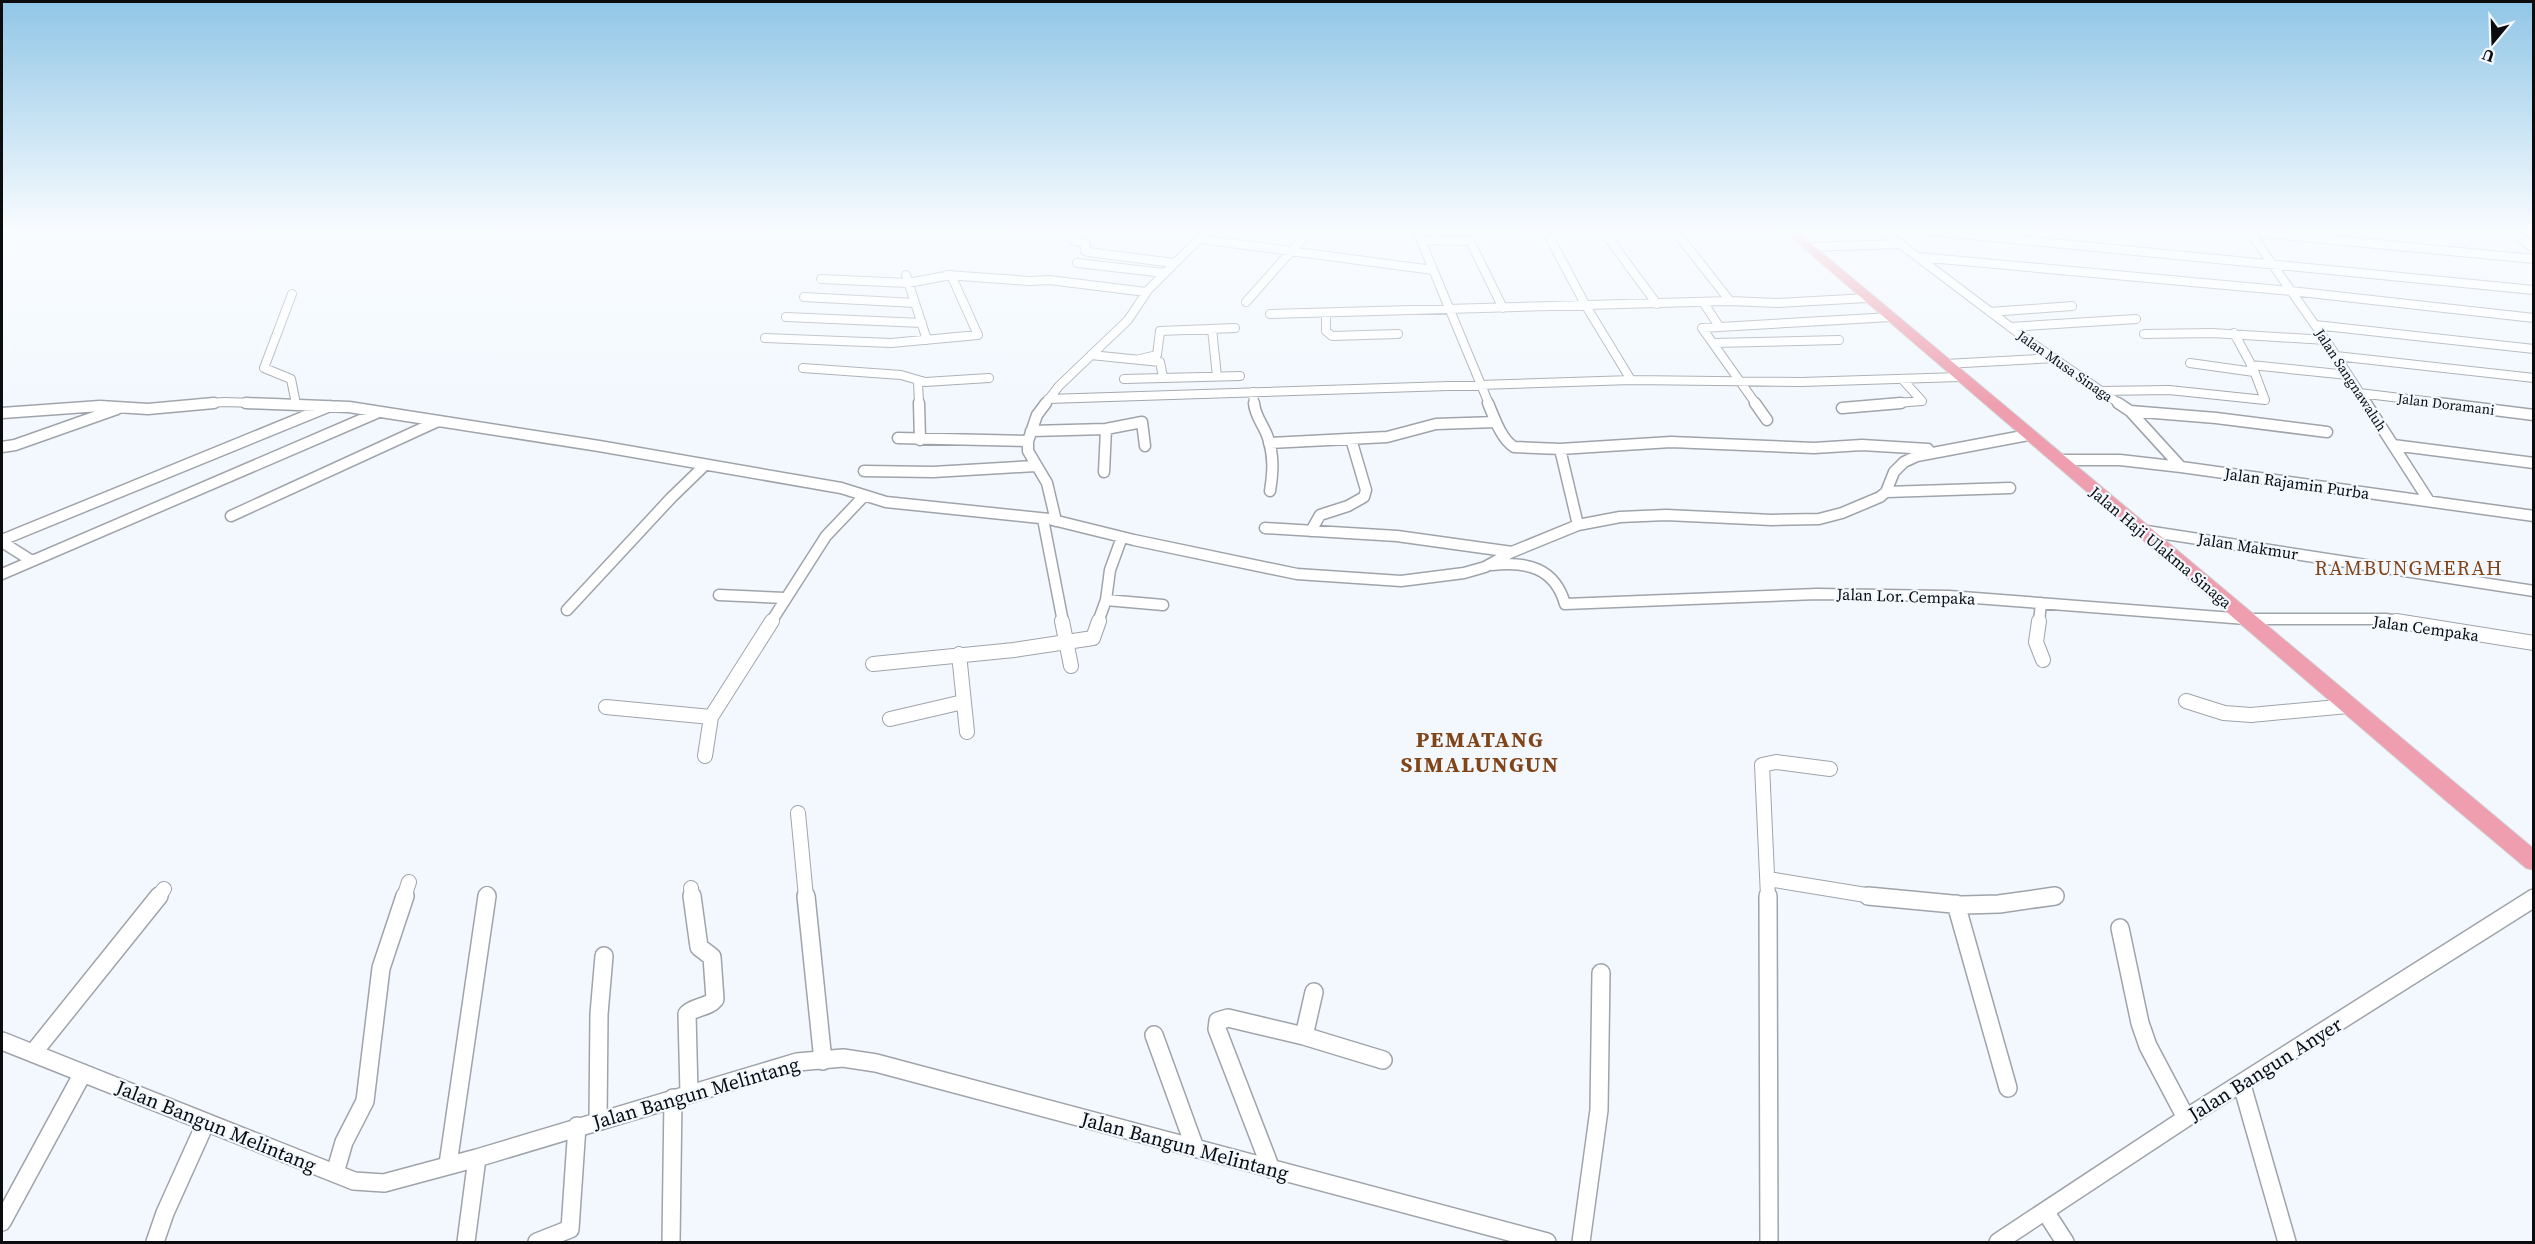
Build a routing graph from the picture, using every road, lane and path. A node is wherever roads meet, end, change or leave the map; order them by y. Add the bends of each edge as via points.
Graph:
1 (910, 289) edge
2 (957, 289) edge
3 (1122, 289) edge
4 (1149, 289) edge
5 (1257, 289) edge
6 (1440, 289) edge
7 (1494, 289) edge
8 (1577, 289) edge
9 (1646, 289) edge
10 (1721, 289) edge
11 (1856, 289) edge
12 (1960, 289) edge
13 (2270, 289) edge
14 (2291, 291) junction
15 (1146, 292) junction
16 (292, 294) dead end
17 (804, 297) dead end
18 (1867, 298) junction
19 (1730, 301) junction
20 (1246, 302) dead end
21 (1703, 302) junction
22 (915, 303) junction
23 (1657, 304) junction
24 (1586, 306) junction
25 (2072, 306) dead end
26 (1503, 308) junction
27 (1449, 310) junction
28 (1990, 312) junction
29 (1270, 314) dead end
30 (1326, 314) junction
31 (786, 317) dead end
32 (1891, 317) junction
33 (2534, 318) edge
34 (2136, 319) dead end
35 (922, 323) junction
36 (2315, 325) junction
37 (1719, 326) junction
38 (2010, 327) junction
39 (1235, 328) dead end
40 (1212, 329) junction
41 (2234, 333) junction
42 (1398, 334) dead end
43 (2144, 334) dead end
44 (765, 338) dead end
45 (927, 340) junction
46 (1839, 340) dead end
47 (2326, 340) junction
48 (1713, 343) junction
49 (2534, 349) edge
50 (1091, 355) junction
51 (2336, 356) junction
52 (2055, 358) junction
53 (1140, 359) junction
54 (2190, 363) dead end
55 (1945, 364) junction
56 (803, 368) dead end
57 (2253, 368) junction
58 (2349, 375) junction
59 (1216, 376) junction
60 (1240, 376) dead end
61 (1163, 377) junction
62 (1960, 377) junction
63 (989, 378) dead end
64 (2534, 378) edge
65 (1124, 379) dead end
66 (1902, 379) junction
67 (1631, 380) junction
68 (918, 381) junction
69 (1738, 382) junction
70 (1480, 384) junction
71 (2100, 391) junction
72 (1253, 392) junction
73 (2359, 393) junction
74 (1048, 399) junction
75 (296, 404) junction
76 (332, 405) junction
77 (121, 408) junction
78 (1842, 408) dead end
79 (2130, 411) junction
80 (379, 412) junction
81 (2, 413) edge
82 (2534, 415) edge
83 (1767, 420) dead end
84 (436, 422) junction
85 (1496, 422) junction
86 (1106, 429) junction
87 (2327, 432) dead end
88 (2028, 435) junction
89 (1029, 436) junction
90 (898, 438) dead end
91 (1351, 439) junction
92 (920, 440) junction
93 (1269, 443) junction
94 (2393, 445) junction
95 (1145, 446) dead end
96 (2, 447) edge
97 (1560, 449) junction
98 (1941, 450) junction
99 (2059, 460) junction
100 (2534, 463) edge
101 (705, 465) junction
102 (1035, 466) junction
103 (2181, 467) junction
104 (864, 471) dead end
105 (1104, 472) dead end
106 (2010, 488) dead end
107 (1270, 491) dead end
108 (1886, 492) junction
109 (864, 496) junction
110 (2429, 501) junction
111 (231, 516) dead end
112 (2534, 516) edge
113 (1043, 519) junction
114 (1056, 521) junction
115 (1578, 525) junction
116 (1265, 528) dead end
117 (2140, 530) junction
118 (1311, 531) junction
119 (1122, 537) junction
120 (2, 541) edge
121 (1512, 552) junction
122 (32, 561) junction
123 (1485, 567) junction
124 (2, 574) edge
125 (2534, 591) edge
126 (719, 595) dead end
127 (785, 598) junction
128 (1106, 600) junction
129 (2040, 603) junction
130 (1163, 605) dead end
131 (567, 610) dead end
132 (2246, 619) junction
133 (1066, 643) junction
134 (2534, 643) edge
135 (960, 654) junction
136 (2043, 660) dead end
137 (873, 664) dead end
138 (1071, 666) dead end
139 (2186, 701) dead end
140 (963, 702) junction
141 (2348, 706) junction
142 (606, 707) dead end
143 (711, 717) junction
144 (890, 719) dead end
145 (968, 732) dead end
146 (705, 756) dead end
147 (1830, 769) dead end
148 (798, 813) dead end
149 (2526, 848) edge
150 (2534, 862) edge
151 (1768, 879) junction
152 (409, 882) dead end
153 (692, 888) dead end
154 (164, 889) dead end
155 (487, 894) dead end
156 (2055, 896) dead end
157 (2534, 898) edge
158 (1956, 904) junction
159 (2120, 928) dead end
160 (604, 956) dead end
161 (1601, 973) dead end
162 (1314, 992) dead end
163 (1154, 1035) dead end
164 (1304, 1036) junction
165 (2, 1041) edge
166 (33, 1053) junction
167 (1383, 1060) dead end
168 (823, 1061) junction
169 (83, 1073) junction
170 (2242, 1085) junction
171 (2008, 1088) dead end
172 (681, 1096) junction
173 (2186, 1118) junction
174 (598, 1120) junction
175 (206, 1122) junction
176 (577, 1126) junction
177 (1196, 1148) junction
178 (477, 1158) junction
179 (448, 1164) junction
180 (1271, 1169) junction
181 (335, 1173) junction
182 (2045, 1211) junction
183 (2, 1222) edge
184 (155, 1242) edge
185 (466, 1242) edge
186 (537, 1242) edge
187 (671, 1242) edge
188 (1547, 1242) edge
189 (1581, 1242) edge
190 (1769, 1242) edge
191 (1998, 1242) edge
192 (2066, 1242) edge
193 (2287, 1242) edge

1 - 22 street
2 - 45 street via 978,335
3 - 15 street
4 - 15 street
5 - 20 street
6 - 27 street
7 - 26 street
8 - 24 street
9 - 23 street
10 - 19 street
11 - 18 main road, Jalan Haji Ulakma Sinaga
12 - 28 street, Jalan Musa Sinaga
13 - 14 street
14 - 33 street
14 - 36 street, Jalan Sangnawaluh
15 - 50 street via 1128,320
16 - 75 street via 264,368 291,379
17 - 22 street
18 - 19 street via 1777,303
18 - 32 main road, Jalan Haji Ulakma Sinaga
19 - 21 street
21 - 23 street
21 - 37 street
22 - 35 street
23 - 24 street
24 - 26 street
24 - 67 street
25 - 28 street
26 - 27 street
27 - 30 street
27 - 70 street
28 - 38 street, Jalan Musa Sinaga
29 - 30 street
30 - 42 street via 1326,331 1332,336
31 - 35 street
32 - 37 street
32 - 55 main road, Jalan Haji Ulakma Sinaga
34 - 38 street
35 - 45 street
36 - 47 street, Jalan Sangnawaluh
36 - 49 street
37 - 48 street via 1702,328
38 - 52 street, Jalan Musa Sinaga
39 - 40 street
40 - 53 street via 1160,331 1157,355
40 - 59 street
41 - 43 street
41 - 47 street
41 - 57 street
44 - 45 street via 891,343
46 - 48 street
47 - 51 street, Jalan Sangnawaluh
48 - 69 street
50 - 53 street
50 - 74 street
51 - 58 street, Jalan Sangnawaluh
51 - 64 street
52 - 55 street
52 - 71 street, Jalan Musa Sinaga
53 - 61 street via 1160,362
54 - 57 street
55 - 62 main road, Jalan Haji Ulakma Sinaga
56 - 68 street via 901,375
57 - 58 street
57 - 71 street via 2265,400 2169,390
58 - 73 street, Jalan Sangnawaluh
59 - 60 street
59 - 61 street
61 - 65 street
62 - 66 street
62 - 88 main road, Jalan Haji Ulakma Sinaga
63 - 68 street
66 - 69 street
66 - 78 street via 1922,401
67 - 69 street
67 - 70 street
68 - 92 street
69 - 83 street
70 - 72 street
70 - 85 street
71 - 79 street, Jalan Musa Sinaga
72 - 74 street
72 - 93 street via 1255,414
73 - 82 street, Jalan Doramani
73 - 94 street, Jalan Sangnawaluh
74 - 89 street
75 - 76 street
75 - 77 street via 224,402
76 - 80 street
76 - 120 street
77 - 81 street
77 - 96 street
79 - 87 street
79 - 103 street, Jalan Musa Sinaga
80 - 84 street
80 - 122 street
84 - 101 street
84 - 111 street
85 - 91 street via 1436,424 1387,436
85 - 97 street via 1514,447
86 - 89 street
86 - 95 street via 1142,422
86 - 105 street
88 - 98 street
88 - 99 main road, Jalan Haji Ulakma Sinaga
89 - 92 street
89 - 102 street via 1028,451
90 - 92 street
91 - 93 street
91 - 118 street via 1364,497 1347,507 1319,513
93 - 107 street via 1274,464
94 - 100 street
94 - 110 street, Jalan Sangnawaluh
97 - 98 street via 1682,442
97 - 115 street
98 - 108 street via 1904,462 1894,472
99 - 103 street, Jalan Rajamin Purba via 2120,460
99 - 117 main road, Jalan Haji Ulakma Sinaga
101 - 109 street via 841,488
101 - 131 street
102 - 104 street via 933,472
102 - 114 street via 1047,483
103 - 110 street, Jalan Rajamin Purba
106 - 108 street
108 - 115 street via 1873,501 1820,519 1645,516
109 - 113 street via 923,508
109 - 127 street via 826,536
110 - 112 street, Jalan Rajamin Purba
113 - 114 street
113 - 133 street
114 - 119 street
115 - 121 street
116 - 118 street
117 - 125 street, Jalan Makmur
117 - 132 main road, Jalan Haji Ulakma Sinaga
118 - 121 street via 1397,536
119 - 123 street via 1334,579 1401,581
119 - 128 street via 1110,570
120 - 122 street
121 - 123 street
122 - 124 street
123 - 129 street, Jalan Lor. Cempaka via 1517,564 1545,573 1556,581 1565,604 1817,594 1949,596
126 - 127 street
127 - 143 street
128 - 130 street
128 - 133 street via 1093,639
129 - 132 street, Jalan Lor. Cempaka
129 - 136 street via 2036,642
132 - 134 street, Jalan Cempaka via 2386,620
132 - 141 main road, Jalan Haji Ulakma Sinaga
133 - 135 street
133 - 138 street
135 - 137 street
135 - 140 street
139 - 141 street via 2224,713 2251,715
140 - 144 street
140 - 145 street
141 - 149 main road, Jalan Haji Ulakma Sinaga
142 - 143 street
143 - 146 street
147 - 151 street via 1764,763
148 - 168 street
149 - 150 main road, Jalan Haji Ulakma Sinaga
151 - 158 street via 1915,902
151 - 190 street
152 - 181 street via 381,968 365,1101 344,1142
153 - 172 street via 699,947 711,955 715,999 687,1014
154 - 166 street
155 - 179 street
156 - 158 street via 1992,905
157 - 170 street, Jalan Bangun Anyer
158 - 171 street
159 - 173 street via 2146,1038
160 - 174 street
161 - 189 street via 1599,1110
162 - 164 street
163 - 177 street
164 - 167 street
164 - 180 street via 1228,1017 1217,1024
165 - 166 street, Jalan Bangun Melintang
166 - 169 street, Jalan Bangun Melintang
168 - 172 street, Jalan Bangun Melintang via 797,1062
168 - 177 street, Jalan Bangun Melintang via 843,1058 876,1063
169 - 175 street, Jalan Bangun Melintang
169 - 183 street
170 - 173 street, Jalan Bangun Anyer
170 - 193 street
172 - 174 street, Jalan Bangun Melintang
172 - 187 street
173 - 182 street, Jalan Bangun Anyer
174 - 176 street, Jalan Bangun Melintang
175 - 181 street, Jalan Bangun Melintang
175 - 184 street
176 - 178 street, Jalan Bangun Melintang
176 - 186 street via 570,1229
177 - 180 street, Jalan Bangun Melintang
178 - 179 street, Jalan Bangun Melintang
178 - 185 street
179 - 181 street, Jalan Bangun Melintang via 384,1183 354,1181
180 - 188 street, Jalan Bangun Melintang
182 - 191 street, Jalan Bangun Anyer
182 - 192 street

